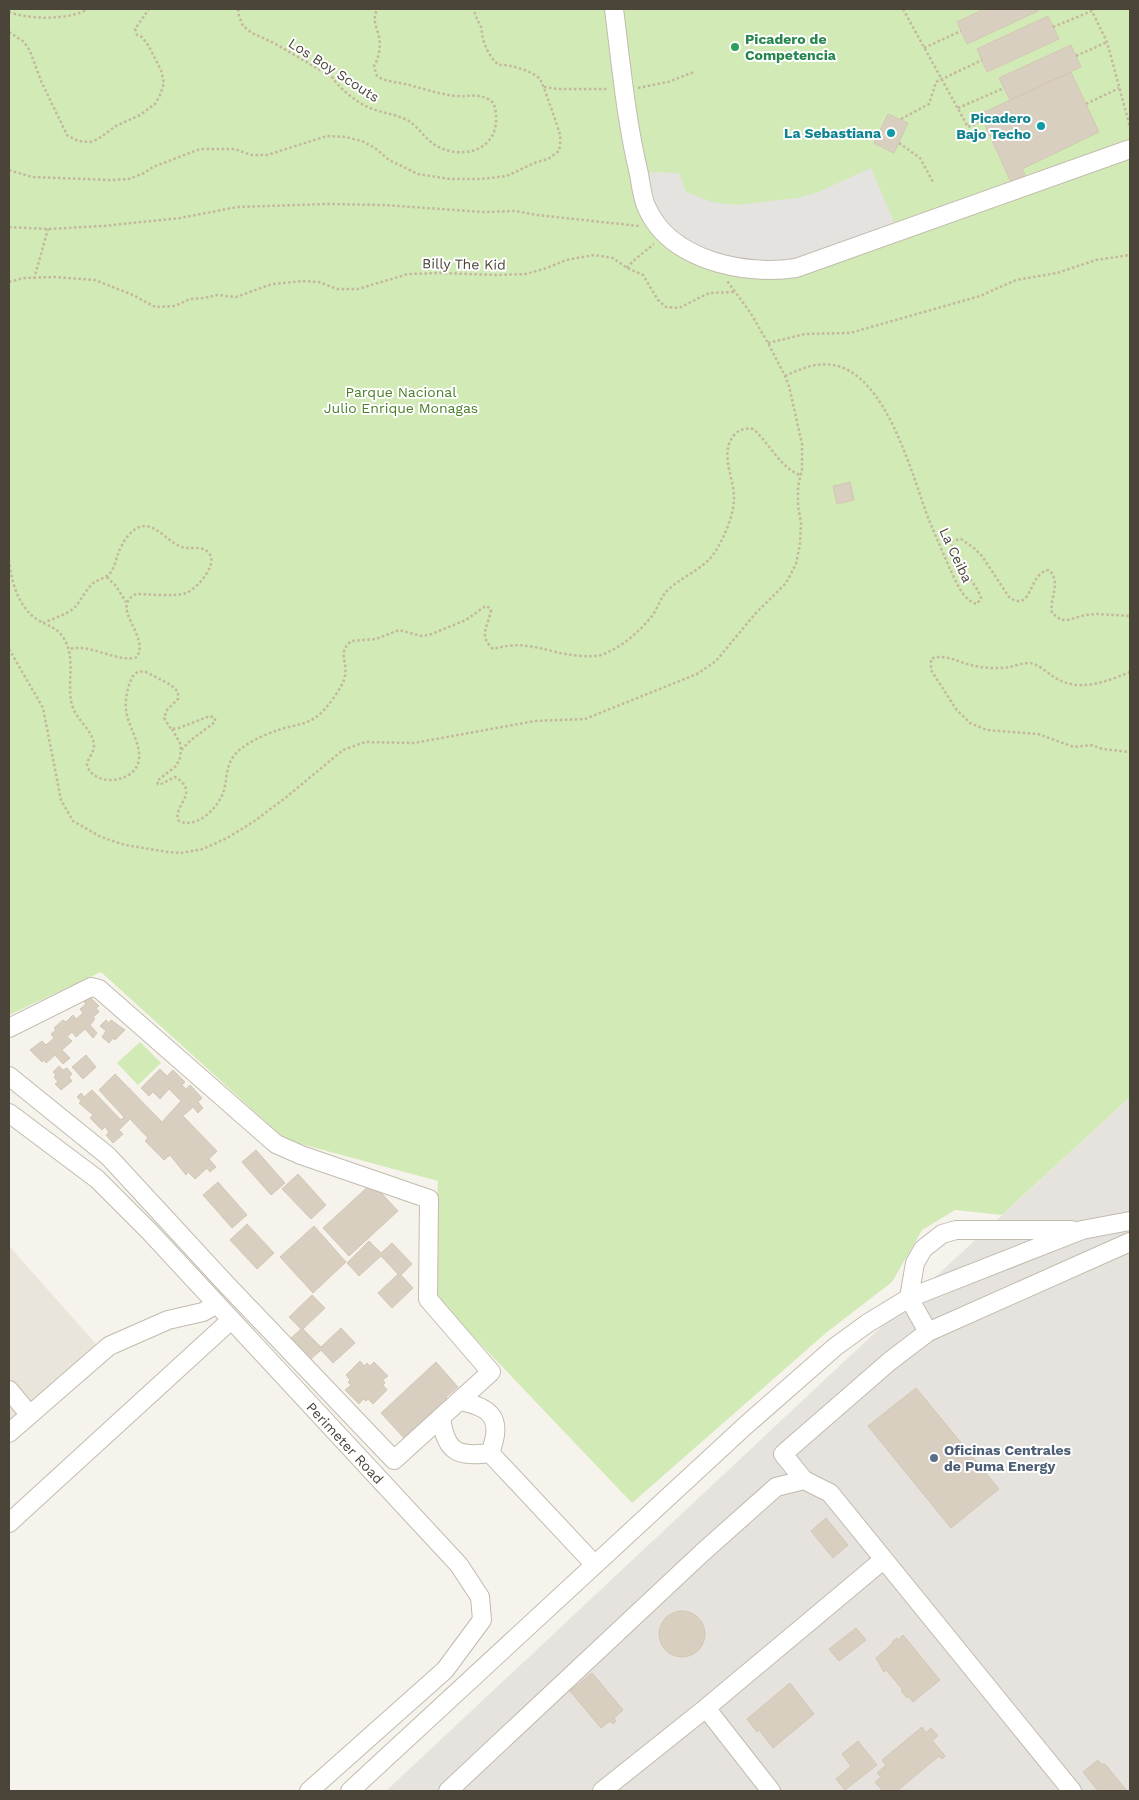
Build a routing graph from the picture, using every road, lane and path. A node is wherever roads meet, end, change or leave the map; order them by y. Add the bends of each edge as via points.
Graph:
1 (88, 9) edge
2 (149, 9) edge
3 (238, 9) edge
4 (378, 9) edge
5 (474, 9) edge
6 (614, 9) edge
7 (903, 9) edge
8 (1092, 10) edge
9 (9, 12) edge
10 (1053, 27) dead end
11 (9, 32) edge
12 (961, 32) dead end
13 (1107, 42) junction
14 (924, 48) junction
15 (1076, 56) dead end
16 (982, 60) dead end
17 (694, 72) dead end
18 (942, 79) junction
19 (544, 87) junction
20 (1004, 88) dead end
21 (1119, 88) junction
22 (625, 90) junction
23 (1086, 104) dead end
24 (958, 108) junction
25 (901, 120) dead end
26 (982, 121) dead end
27 (1130, 127) edge
28 (899, 142) dead end
29 (1130, 149) edge
30 (9, 170) edge
31 (933, 182) dead end
32 (9, 227) edge
33 (48, 229) junction
34 (662, 231) junction
35 (1130, 255) edge
36 (716, 262) junction
37 (627, 268) junction
38 (34, 279) junction
39 (9, 282) edge
40 (735, 292) junction
41 (768, 343) junction
42 (785, 376) junction
43 (800, 475) junction
44 (9, 560) edge
45 (10, 573) edge
46 (107, 576) junction
47 (126, 602) junction
48 (1130, 616) edge
49 (43, 623) junction
50 (9, 649) edge
51 (69, 649) junction
52 (1130, 672) edge
53 (171, 729) junction
54 (182, 750) junction
55 (1130, 752) edge
56 (9, 1028) edge
57 (9, 1076) edge
58 (9, 1113) edge
59 (1130, 1220) edge
60 (1082, 1230) junction
61 (1130, 1242) edge
62 (909, 1298) junction
63 (217, 1304) junction
64 (231, 1320) junction
65 (928, 1332) junction
66 (9, 1390) edge
67 (460, 1401) junction
68 (29, 1414) junction
69 (441, 1418) junction
70 (9, 1434) edge
71 (490, 1453) junction
72 (804, 1480) junction
73 (9, 1522) edge
74 (883, 1560) junction
75 (594, 1564) junction
76 (706, 1708) junction
77 (452, 1790) edge
78 (310, 1791) edge
79 (350, 1791) edge
80 (602, 1791) edge
81 (771, 1791) edge
82 (1072, 1791) edge

1 - 9 path via 80,14 27,18
2 - 11 path via 135,29 161,70 164,83 160,95 155,104 140,115 90,142 78,141 67,135 30,51 24,42
3 - 4 path, Los Boy Scouts via 243,26 252,33 332,77 339,86 370,108 415,124 436,145 453,152 478,150 486,145 496,130 495,107 489,99 429,92 377,76 374,66 378,60 380,39 374,23
5 - 19 path via 493,60 527,72 540,79
6 - 22 street
7 - 14 path
8 - 10 path
8 - 13 path
12 - 14 path
13 - 15 path
13 - 21 path
14 - 18 path
16 - 18 path
17 - 22 path via 668,82
18 - 24 path
18 - 25 path via 936,82 929,104
19 - 22 path
19 - 30 path via 560,136 560,151 506,176 450,179 418,174 388,160 362,141 327,136 266,155 251,155 235,149 200,149 129,179 32,177
20 - 24 path
21 - 23 path
21 - 27 path
22 - 34 street via 632,147 646,206
24 - 26 path via 968,127
28 - 31 path via 920,158
29 - 36 street via 796,268 760,270
32 - 33 path
33 - 34 path via 180,218 237,207 326,204 516,211
33 - 38 path
34 - 36 street via 703,259
34 - 37 path
35 - 41 path via 1016,280 980,296 850,333 805,334
36 - 40 path
37 - 38 path, Billy The Kid via 614,258 594,254 526,274 408,274 358,290 302,281 272,284 236,296 217,295 190,299 176,306 155,307 95,280 73,277
37 - 40 path, Billy The Kid via 643,275 666,307 679,308 709,293
38 - 39 path, Billy The Kid
40 - 41 path
41 - 42 path
42 - 43 path via 802,444
42 - 48 path, La Ceiba via 818,364 832,364 856,376 869,389 891,422 957,582 974,604 982,598 953,553 952,542 956,539 961,538 974,548 1016,602 1027,597 1041,572 1050,570 1056,583 1050,606 1052,613 1061,620 1097,614
43 - 50 path via 801,537 796,564 786,583 754,614 711,665 585,719 535,721 414,743 357,744 343,750 253,822 203,849 181,853 142,849 101,837 73,821 61,800 44,708
43 - 54 path via 789,468 752,429 737,433 728,446 727,454 733,505 725,536 713,556 672,586 652,615 630,638 600,656 560,653 525,644 493,649 487,643 484,631 491,610 487,606 466,620 429,635 399,630 376,639 351,641 344,649 343,683 327,707 310,721 278,730 239,750 232,758 224,791 216,806 195,822 179,822 177,816 185,798 183,784 175,777 161,784 157,782 176,766
44 - 45 path
45 - 49 path via 26,610
46 - 47 path
46 - 47 path via 118,552 140,526 154,529 178,546 203,549 212,558 210,568 193,590 184,594 136,594
46 - 49 path via 91,585 72,610
47 - 51 path via 138,640 137,657 130,659 84,647
49 - 51 path via 57,630
51 - 53 path via 72,706 92,737 94,752 86,766 95,776 105,780 120,779 134,771 138,761 140,751 126,710 129,685 136,672 146,672 178,692 178,699 164,718
52 - 55 path via 1101,683 1076,686 1066,684 1038,665 1029,663 1002,668 971,665 938,656 931,659 930,664 956,709 970,722 987,730 1038,734 1074,747 1092,745
53 - 54 path
53 - 54 path via 210,716 215,718 215,722
56 - 67 street via 91,987 99,988 276,1144 429,1199 428,1299 491,1372
57 - 69 street via 108,1156 394,1460
58 - 63 street, Perimeter Road via 97,1179
59 - 60 street
60 - 62 street
60 - 62 street via 956,1230 942,1234 923,1249 914,1263
61 - 65 street
62 - 65 street
62 - 75 street via 835,1347
63 - 64 street, Perimeter Road
63 - 68 street via 203,1312 168,1320 109,1346
64 - 73 street
64 - 78 street, Perimeter Road via 459,1565 480,1597 482,1620 445,1670
65 - 72 street via 783,1454
66 - 68 street
67 - 69 street
67 - 71 street via 479,1405 492,1416 496,1435
68 - 70 street
69 - 71 street via 445,1437 458,1452 469,1456
71 - 75 street
72 - 74 street via 830,1493
72 - 77 street via 776,1487
74 - 76 street
74 - 82 street
75 - 79 street
76 - 80 street
76 - 81 street

